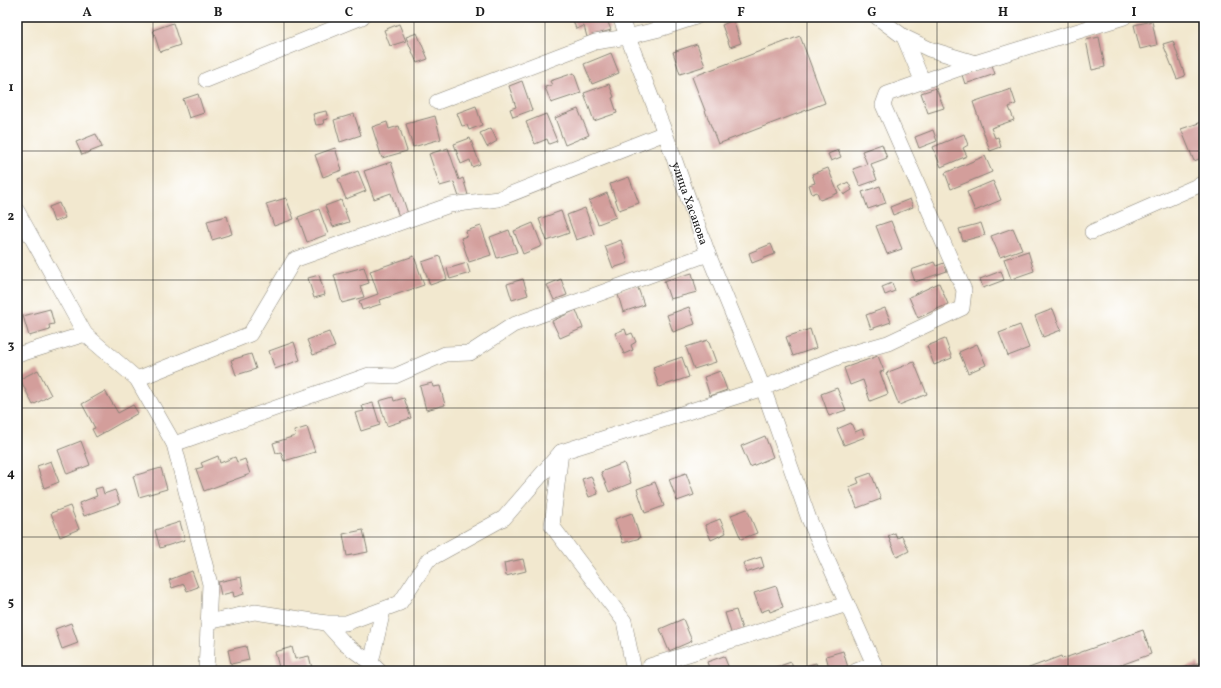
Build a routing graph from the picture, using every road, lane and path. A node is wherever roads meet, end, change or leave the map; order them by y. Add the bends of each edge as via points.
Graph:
1 (362, 17) edge
2 (620, 17) edge
3 (696, 17) edge
4 (877, 17) edge
5 (1124, 17) edge
6 (627, 37) junction
7 (904, 37) junction
8 (975, 63) junction
9 (206, 80) dead end
10 (922, 80) junction
11 (437, 102) dead end
12 (665, 133) junction
13 (1204, 182) edge
14 (17, 211) edge
15 (1092, 232) dead end
16 (708, 254) junction
17 (85, 334) junction
18 (17, 355) edge
19 (137, 379) junction
20 (763, 388) junction
21 (174, 444) junction
22 (561, 452) junction
23 (847, 604) junction
24 (383, 610) junction
25 (208, 622) junction
26 (326, 623) junction
27 (374, 667) edge
28 (875, 668) edge
29 (206, 671) edge
30 (634, 671) edge
31 (647, 671) edge
32 (856, 671) edge

1 - 9 street
2 - 6 street, улица Хасанова
3 - 6 street
4 - 7 street
5 - 8 street
6 - 11 street via 595,42
6 - 12 street, улица Хасанова
7 - 8 street via 929,49
7 - 10 street
8 - 10 street
10 - 20 street via 887,94 884,105 964,290 962,308 888,343 838,357
12 - 16 street, улица Хасанова
12 - 19 street via 498,199 450,205 294,260 250,334
13 - 15 street
14 - 17 street
16 - 20 street, улица Хасанова
16 - 21 street via 513,325 470,353 444,354 395,376 369,375
17 - 18 street
17 - 19 street
19 - 21 street
20 - 22 street
20 - 23 street, улица Хасанова via 809,519
21 - 25 street via 210,584
22 - 24 street via 504,518 428,560 400,603
22 - 30 street via 552,526 624,621
23 - 28 street, улица Хасанова
23 - 31 street via 650,666
24 - 26 street via 346,623
24 - 27 street
25 - 26 street via 255,612
25 - 29 street
26 - 27 street via 345,644
28 - 32 street

